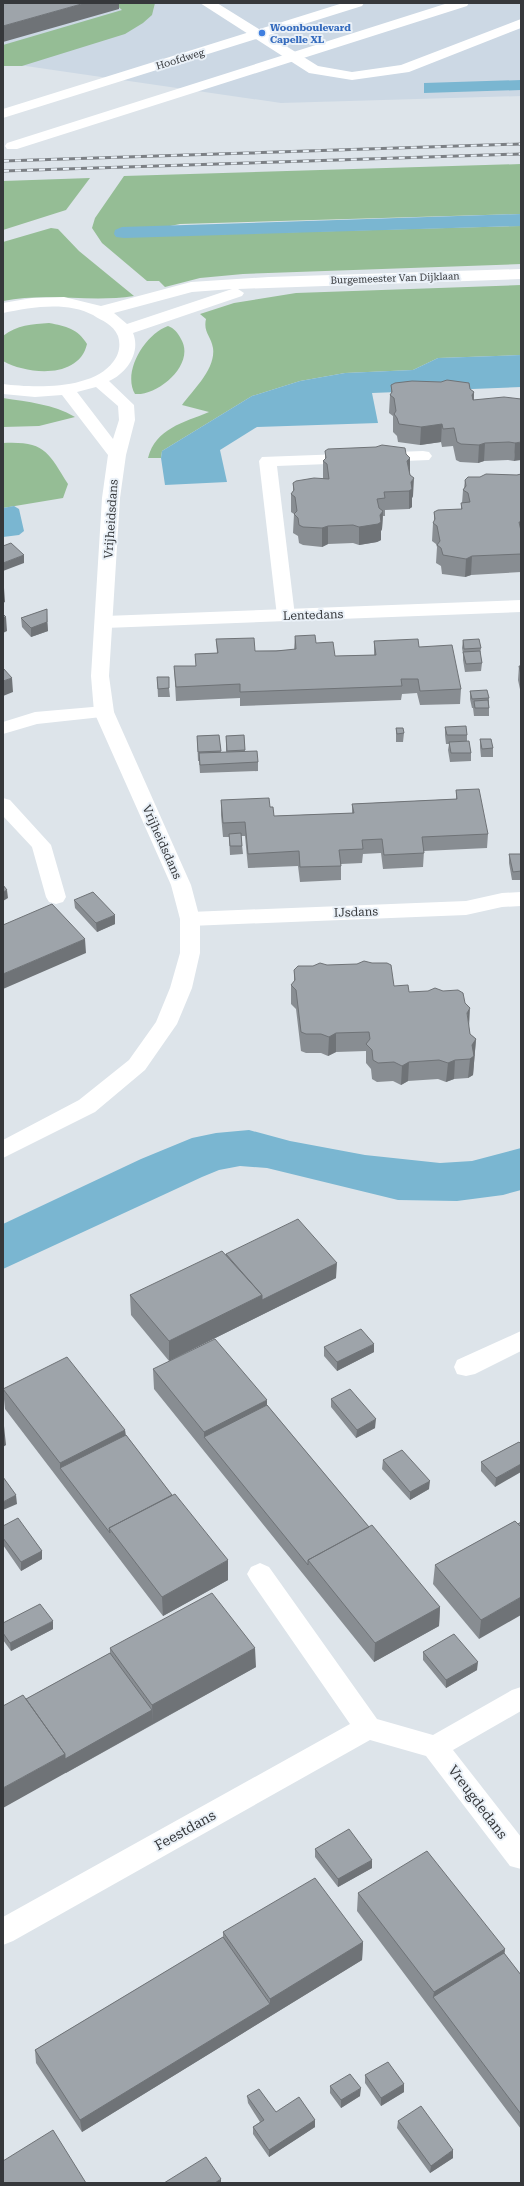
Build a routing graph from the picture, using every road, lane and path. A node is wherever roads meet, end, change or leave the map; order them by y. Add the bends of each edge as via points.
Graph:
1 (207, 3) edge
2 (357, 3) edge
3 (462, 3) edge
4 (521, 23) edge
5 (255, 35) junction
6 (290, 57) junction
7 (3, 114) edge
8 (12, 146) dead end
9 (521, 274) edge
10 (270, 282) junction
11 (3, 308) edge
12 (98, 312) junction
13 (123, 331) junction
14 (98, 380) junction
15 (3, 389) edge
16 (67, 390) junction
17 (117, 455) junction
18 (422, 456) dead end
19 (521, 606) edge
20 (286, 616) junction
21 (105, 622) junction
22 (104, 712) junction
23 (3, 728) edge
24 (3, 804) edge
25 (56, 897) dead end
26 (521, 899) edge
27 (190, 919) junction
28 (3, 1150) edge
29 (521, 1340) edge
30 (466, 1368) dead end
31 (260, 1574) dead end
32 (521, 1698) edge
33 (368, 1728) junction
34 (436, 1747) junction
35 (520, 1857) dead end
36 (3, 1932) edge

1 - 5 street
2 - 5 street, Hoofdweg
3 - 6 street
4 - 6 street via 404,69 372,74 352,76 325,73
5 - 6 street
5 - 7 street, Hoofdweg
6 - 8 street
9 - 10 street, Burgemeester Van Dijklaan
10 - 12 street, Burgemeester Van Dijklaan via 191,287
10 - 13 street, Burgemeester Van Dijklaan
11 - 12 street via 53,302 78,305
12 - 13 street via 116,322
13 - 14 street via 127,340 124,359 109,374
14 - 16 street
14 - 17 street, Vrijheidsdans via 126,405 127,420
15 - 16 street via 30,393
16 - 17 street
17 - 21 street, Vrijheidsdans via 111,498
18 - 20 street via 268,461
19 - 20 street, Lentedans
20 - 21 street, Lentedans
21 - 22 street, Vrijheidsdans via 100,676
22 - 23 street via 35,718
22 - 27 street, Vrijheidsdans via 181,885
24 - 25 street via 40,845
26 - 27 street, IJsdans via 502,900 466,908
27 - 28 street, Vrijheidsdans via 190,953 181,988 166,1024 137,1065 87,1106
29 - 30 street
31 - 33 street
32 - 34 street
33 - 34 street
33 - 36 street, Feestdans
34 - 35 street, Vreugdedans

